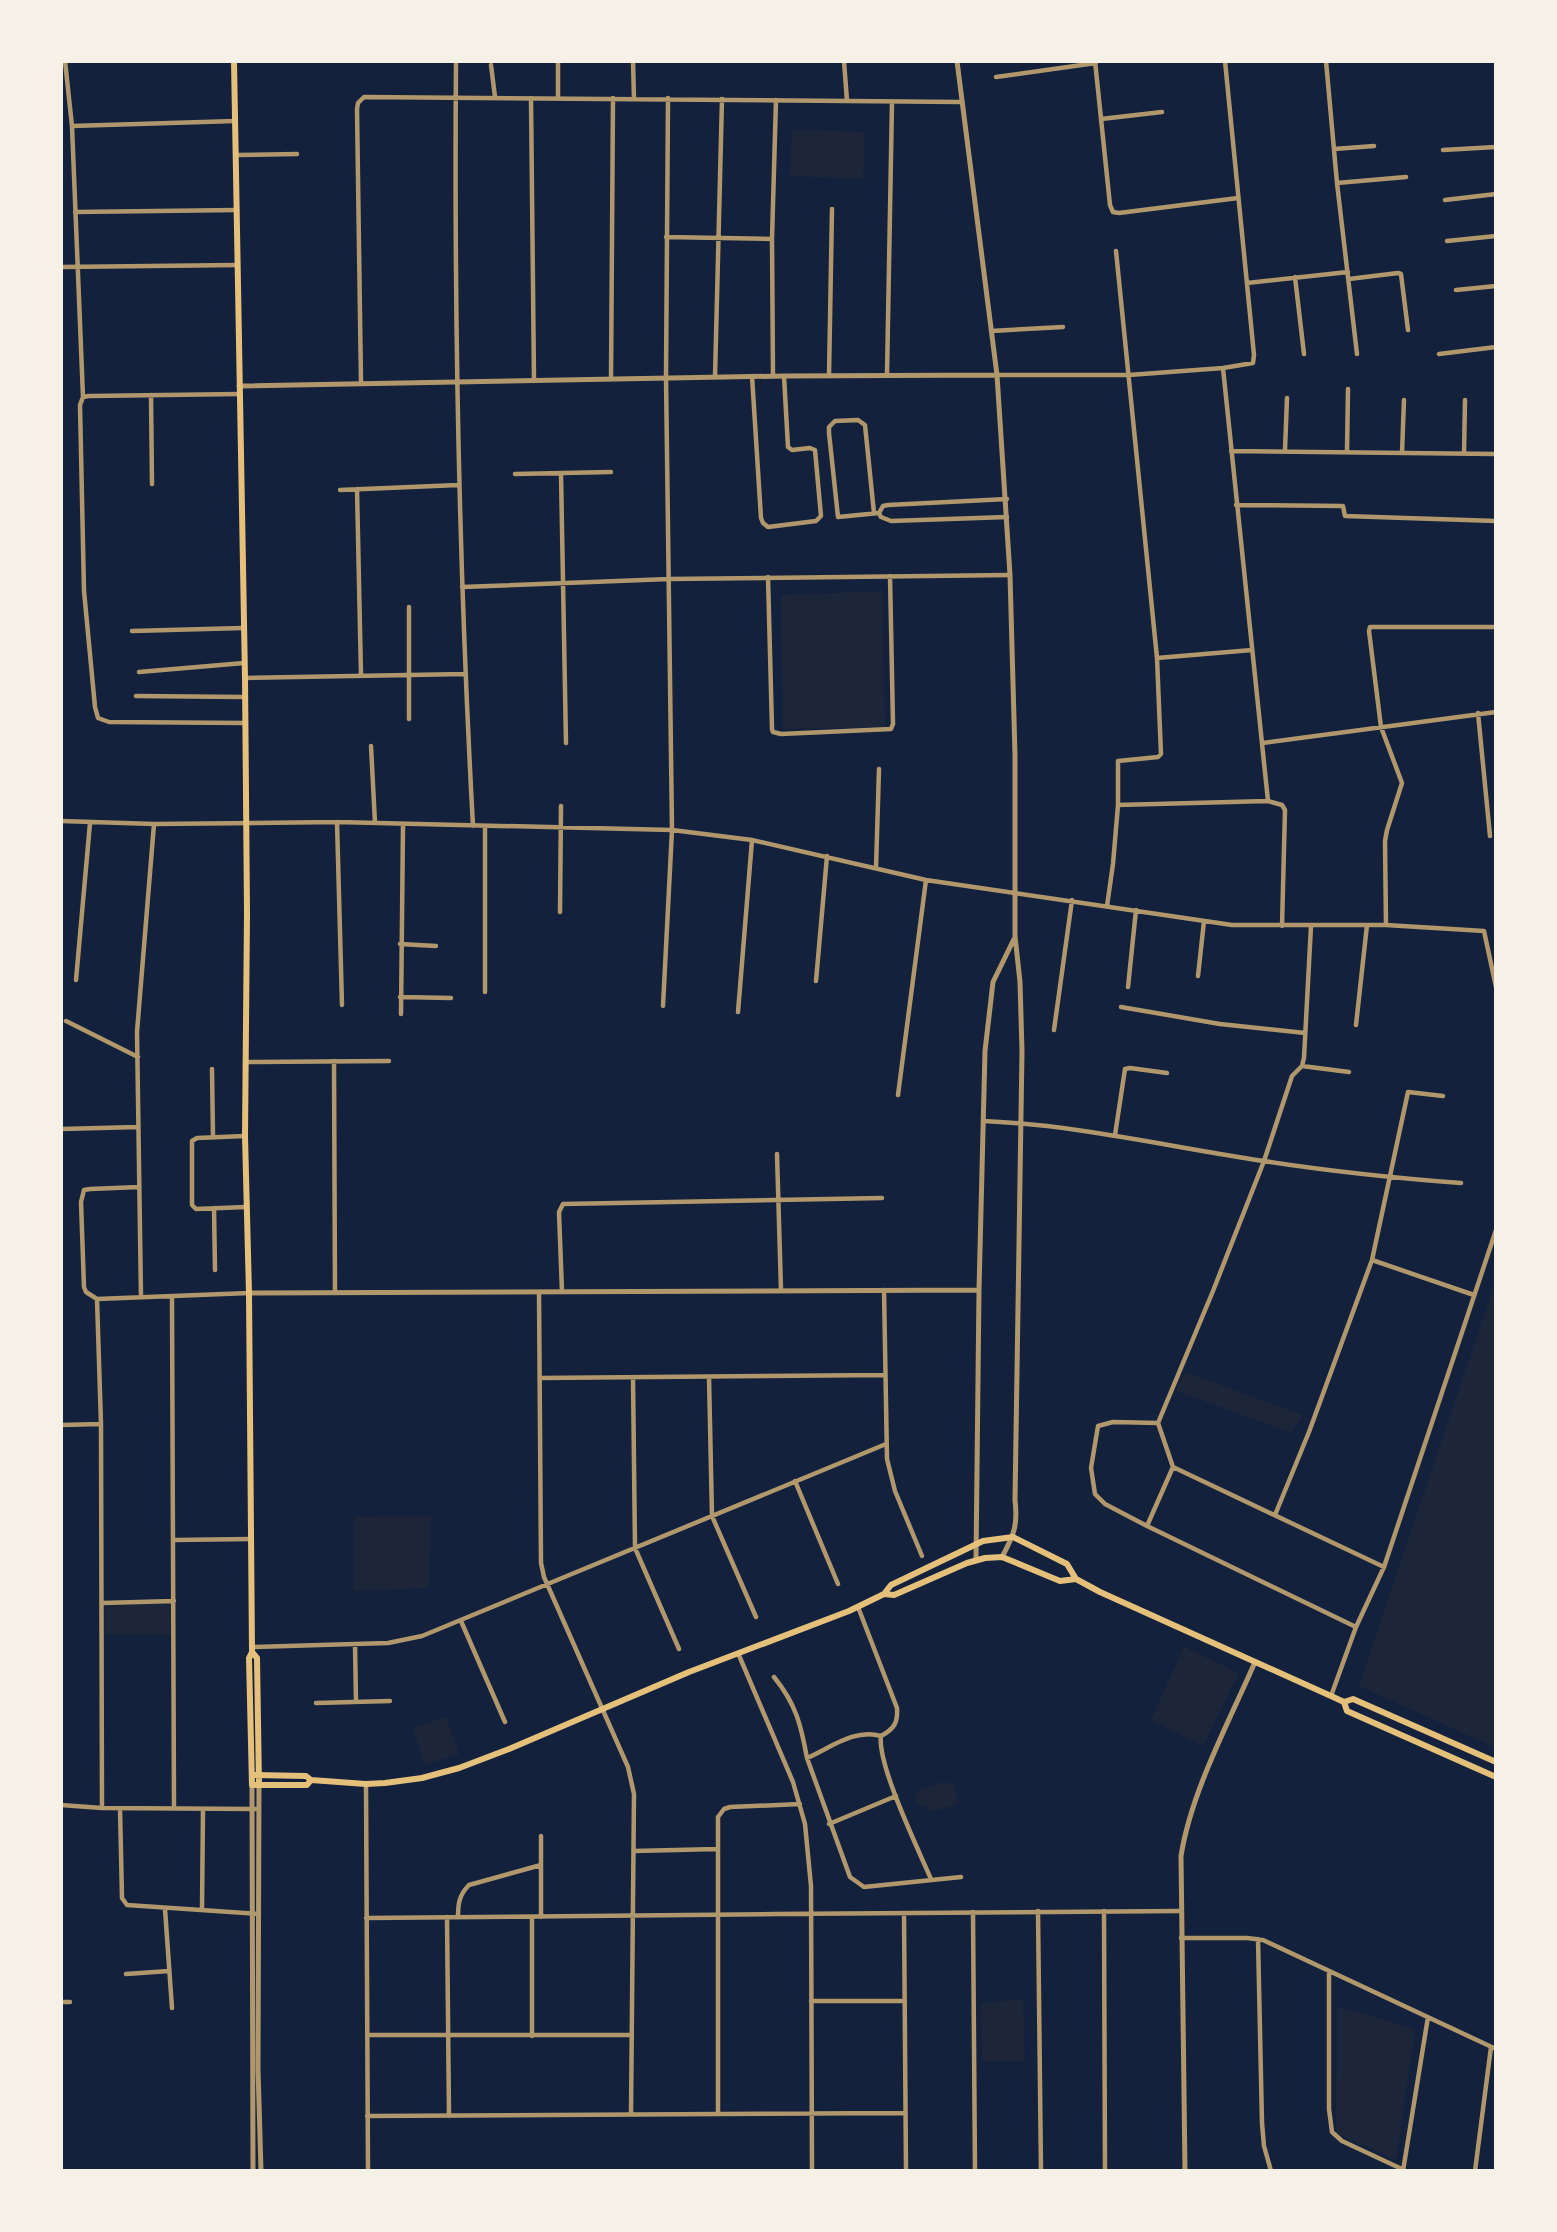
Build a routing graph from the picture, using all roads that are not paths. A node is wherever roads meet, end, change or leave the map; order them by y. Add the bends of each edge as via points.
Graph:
1 (65, 61) edge
2 (234, 61) edge
3 (456, 61) edge
4 (558, 61) edge
5 (633, 61) edge
6 (844, 61) edge
7 (957, 61) edge
8 (1225, 61) edge
9 (1326, 61) edge
10 (1096, 62) edge
11 (491, 65) dead end
12 (996, 77) dead end
13 (456, 97) junction
14 (495, 97) junction
15 (531, 98) junction
16 (558, 98) junction
17 (668, 98) junction
18 (612, 99) junction
19 (634, 99) junction
20 (722, 99) junction
21 (776, 100) junction
22 (847, 101) junction
23 (892, 102) junction
24 (961, 102) junction
25 (1162, 112) dead end
26 (1101, 119) junction
27 (236, 121) junction
28 (72, 126) junction
29 (1374, 146) dead end
30 (1496, 147) edge
31 (1334, 149) junction
32 (1443, 150) dead end
33 (297, 154) dead end
34 (236, 155) junction
35 (1406, 177) dead end
36 (1337, 183) junction
37 (1496, 194) edge
38 (1238, 198) junction
39 (1445, 200) dead end
40 (832, 209) dead end
41 (237, 210) junction
42 (75, 212) junction
43 (1496, 236) edge
44 (666, 237) junction
45 (717, 238) junction
46 (772, 239) junction
47 (1447, 241) dead end
48 (1116, 251) dead end
49 (238, 265) junction
50 (61, 267) edge
51 (77, 267) junction
52 (1348, 272) junction
53 (1295, 277) junction
54 (1349, 279) junction
55 (1247, 283) junction
56 (1496, 286) edge
57 (1456, 290) dead end
58 (1063, 327) dead end
59 (1408, 330) dead end
60 (992, 331) junction
61 (1496, 346) edge
62 (1304, 354) dead end
63 (1356, 354) dead end
64 (1438, 354) dead end
65 (1223, 368) junction
66 (887, 375) junction
67 (997, 375) junction
68 (1129, 375) junction
69 (752, 376) junction
70 (773, 376) junction
71 (784, 376) junction
72 (829, 376) junction
73 (715, 377) junction
74 (611, 379) junction
75 (666, 379) junction
76 (534, 381) junction
77 (361, 383) junction
78 (456, 383) junction
79 (1348, 389) dead end
80 (239, 390) junction
81 (150, 395) junction
82 (82, 397) junction
83 (1287, 398) dead end
84 (1404, 400) dead end
85 (1465, 400) dead end
86 (1285, 450) junction
87 (1231, 451) junction
88 (1347, 451) junction
89 (1402, 453) junction
90 (1464, 454) junction
91 (1496, 454) edge
92 (611, 472) dead end
93 (515, 474) dead end
94 (561, 474) junction
95 (152, 484) dead end
96 (458, 485) junction
97 (357, 489) junction
98 (340, 490) dead end
99 (1007, 499) junction
100 (1236, 505) junction
101 (876, 513) junction
102 (1008, 517) junction
103 (1496, 521) edge
104 (1010, 575) junction
105 (890, 576) junction
106 (768, 577) junction
107 (669, 579) junction
108 (564, 581) junction
109 (462, 587) junction
110 (409, 607) dead end
111 (1496, 627) edge
112 (243, 628) junction
113 (132, 631) dead end
114 (1252, 650) junction
115 (1157, 658) junction
116 (244, 663) junction
117 (139, 672) dead end
118 (410, 674) junction
119 (465, 674) junction
120 (361, 675) junction
121 (244, 678) junction
122 (136, 696) dead end
123 (244, 697) junction
124 (1496, 712) edge
125 (1478, 713) junction
126 (409, 719) dead end
127 (244, 723) junction
128 (1381, 727) junction
129 (566, 743) dead end
130 (1263, 743) junction
131 (371, 746) dead end
132 (879, 769) dead end
133 (1268, 801) junction
134 (1118, 805) junction
135 (561, 806) dead end
136 (61, 821) edge
137 (337, 822) junction
138 (90, 823) junction
139 (246, 823) junction
140 (375, 823) junction
141 (154, 824) junction
142 (403, 825) junction
143 (473, 826) junction
144 (485, 826) junction
145 (562, 828) junction
146 (672, 830) junction
147 (1490, 836) dead end
148 (752, 840) junction
149 (827, 856) junction
150 (876, 868) junction
151 (926, 880) junction
152 (1014, 894) junction
153 (1072, 900) junction
154 (1107, 905) junction
155 (1136, 910) junction
156 (560, 912) dead end
157 (1204, 921) junction
158 (1367, 925) junction
159 (1386, 925) junction
160 (1282, 926) junction
161 (1311, 926) junction
162 (1015, 936) junction
163 (400, 944) junction
164 (436, 946) dead end
165 (1198, 976) dead end
166 (76, 980) dead end
167 (816, 981) dead end
168 (1128, 987) dead end
169 (1496, 987) edge
170 (485, 992) dead end
171 (400, 997) junction
172 (451, 998) dead end
173 (342, 1005) dead end
174 (663, 1006) dead end
175 (1121, 1007) dead end
176 (738, 1012) dead end
177 (401, 1014) dead end
178 (66, 1021) dead end
179 (1356, 1025) dead end
180 (1054, 1031) dead end
181 (1304, 1033) junction
182 (138, 1057) junction
183 (334, 1061) junction
184 (389, 1061) dead end
185 (245, 1062) junction
186 (1302, 1066) junction
187 (212, 1069) dead end
188 (1349, 1072) dead end
189 (1167, 1073) dead end
190 (898, 1095) dead end
191 (1443, 1096) dead end
192 (983, 1121) junction
193 (1022, 1123) junction
194 (138, 1128) junction
195 (61, 1129) edge
196 (1115, 1135) junction
197 (244, 1136) junction
198 (213, 1137) junction
199 (777, 1154) dead end
200 (1264, 1161) junction
201 (1390, 1177) junction
202 (1461, 1183) dead end
203 (139, 1187) junction
204 (882, 1198) dead end
205 (778, 1199) junction
206 (246, 1207) junction
207 (214, 1208) junction
208 (1496, 1230) edge
209 (1372, 1260) junction
210 (215, 1270) dead end
211 (781, 1290) junction
212 (884, 1290) junction
213 (979, 1290) junction
214 (540, 1292) junction
215 (562, 1292) junction
216 (249, 1293) junction
217 (335, 1293) junction
218 (1474, 1295) junction
219 (141, 1297) junction
220 (172, 1297) junction
221 (97, 1299) junction
222 (885, 1375) junction
223 (709, 1377) junction
224 (540, 1378) junction
225 (633, 1378) junction
226 (1158, 1423) junction
227 (101, 1424) junction
228 (61, 1425) edge
229 (886, 1444) junction
230 (1173, 1467) junction
231 (794, 1482) junction
232 (1275, 1515) junction
233 (712, 1516) junction
234 (1147, 1526) junction
235 (1013, 1537) junction
236 (251, 1539) junction
237 (174, 1540) junction
238 (975, 1544) junction
239 (635, 1548) junction
240 (922, 1556) dead end
241 (1002, 1557) junction
242 (976, 1560) junction
243 (1384, 1567) junction
244 (1076, 1579) junction
245 (838, 1584) dead end
246 (548, 1585) junction
247 (884, 1594) junction
248 (174, 1601) junction
249 (102, 1603) junction
250 (858, 1607) junction
251 (756, 1617) dead end
252 (461, 1621) junction
253 (1356, 1627) junction
254 (355, 1644) junction
255 (252, 1649) junction
256 (679, 1649) dead end
257 (738, 1653) junction
258 (1255, 1662) junction
259 (774, 1678) dead end
260 (1331, 1696) junction
261 (390, 1701) dead end
262 (356, 1702) junction
263 (1344, 1702) junction
264 (316, 1703) dead end
265 (603, 1709) junction
266 (505, 1722) dead end
267 (881, 1736) junction
268 (807, 1758) junction
269 (1496, 1762) edge
270 (255, 1774) junction
271 (1496, 1777) edge
272 (311, 1780) junction
273 (366, 1784) junction
274 (256, 1785) junction
275 (896, 1796) junction
276 (800, 1804) junction
277 (61, 1805) edge
278 (102, 1808) junction
279 (120, 1808) junction
280 (174, 1808) junction
281 (203, 1809) junction
282 (251, 1809) junction
283 (259, 1809) junction
284 (830, 1824) junction
285 (541, 1836) dead end
286 (718, 1849) junction
287 (634, 1851) junction
288 (541, 1865) junction
289 (961, 1877) dead end
290 (931, 1880) junction
291 (165, 1909) junction
292 (202, 1910) junction
293 (1038, 1911) junction
294 (1104, 1911) junction
295 (1181, 1911) junction
296 (904, 1912) junction
297 (973, 1912) junction
298 (256, 1913) junction
299 (811, 1913) junction
300 (719, 1916) junction
301 (447, 1917) junction
302 (458, 1917) junction
303 (531, 1917) junction
304 (541, 1917) junction
305 (633, 1917) junction
306 (366, 1918) junction
307 (1181, 1938) junction
308 (1258, 1939) junction
309 (1329, 1970) junction
310 (169, 1971) junction
311 (126, 1974) dead end
312 (811, 2001) junction
313 (904, 2001) junction
314 (61, 2002) edge
315 (70, 2002) dead end
316 (172, 2008) dead end
317 (1428, 2017) junction
318 (367, 2035) junction
319 (448, 2035) junction
320 (632, 2035) junction
321 (532, 2036) junction
322 (1494, 2048) edge
323 (812, 2113) junction
324 (905, 2113) junction
325 (631, 2114) junction
326 (718, 2114) junction
327 (367, 2116) junction
328 (449, 2116) junction
329 (256, 2126) junction
330 (1404, 2170) edge
331 (253, 2171) edge
332 (261, 2171) edge
333 (368, 2171) edge
334 (812, 2171) edge
335 (906, 2171) edge
336 (975, 2171) edge
337 (1041, 2171) edge
338 (1105, 2171) edge
339 (1185, 2171) edge
340 (1271, 2171) edge
341 (1475, 2171) edge

1 - 28 street
2 - 27 main road
3 - 13 street
4 - 16 street
5 - 19 street
6 - 22 street
7 - 24 street
8 - 38 street
9 - 31 street
10 - 12 street
10 - 26 street
11 - 14 street
13 - 14 street
13 - 77 street via 369,96 361,99 357,109
13 - 78 street
14 - 15 street
15 - 16 street
15 - 76 street
16 - 18 street
17 - 19 street
17 - 20 street
17 - 44 street
18 - 19 street
18 - 74 street
20 - 21 street
20 - 45 street
21 - 22 street
21 - 46 street
22 - 23 street
23 - 24 street
23 - 66 street
24 - 60 street
25 - 26 street
26 - 38 street via 1113,212
27 - 28 street
27 - 34 main road
28 - 42 street
29 - 31 street
30 - 32 street
31 - 36 street
33 - 34 street
34 - 41 main road
35 - 36 street
36 - 52 street
37 - 39 street
38 - 55 street
40 - 72 street
41 - 42 street
41 - 49 main road
42 - 51 street
43 - 47 street
44 - 45 street
44 - 75 street
45 - 46 street
45 - 73 street
46 - 70 street
48 - 68 street
49 - 51 street
49 - 80 main road
50 - 51 street
51 - 82 street
52 - 53 street
52 - 54 street
53 - 55 street
53 - 62 street
54 - 59 street via 1401,274
54 - 63 street
55 - 65 street via 1253,363
56 - 57 street
58 - 60 street
60 - 67 street
61 - 64 street
65 - 68 street
65 - 87 street
66 - 67 street
66 - 72 street
67 - 68 street
67 - 99 street
68 - 115 street
69 - 70 street
69 - 71 street via 761,518 768,527 816,521 821,516 816,450 788,447
69 - 73 street
70 - 71 street
71 - 72 street
73 - 75 street
74 - 75 street
74 - 76 street
75 - 107 street
76 - 78 street
77 - 78 street
77 - 80 street
78 - 96 street
79 - 88 street
80 - 81 street
80 - 112 main road
81 - 82 street
81 - 95 street
82 - 127 street via 85,591 98,718 109,722
83 - 86 street
84 - 89 street
85 - 90 street
86 - 87 street
86 - 88 street
87 - 100 street
88 - 89 street
89 - 90 street
90 - 91 street
92 - 94 street
93 - 94 street
94 - 108 street
96 - 97 street
96 - 109 street
97 - 98 street
97 - 120 street
99 - 101 street via 888,505
99 - 102 street
100 - 103 street via 1343,506 1345,516
100 - 114 street
101 - 101 street via 838,516 829,433 835,421 858,420 864,425
101 - 102 street via 891,521
102 - 104 street
104 - 105 street
104 - 152 street
105 - 106 street
105 - 106 street via 891,729 806,733 774,732
106 - 107 street
107 - 108 street
107 - 146 street
108 - 109 street
108 - 129 street
109 - 119 street
110 - 118 street
111 - 128 street via 1370,627
112 - 113 street
112 - 116 main road
114 - 115 street
114 - 130 street
115 - 134 street via 1161,756 1118,761
116 - 117 street
116 - 121 main road
118 - 119 street
118 - 120 street
118 - 126 street
119 - 143 street
120 - 121 street
121 - 123 main road
122 - 123 street
123 - 127 main road
124 - 125 street
125 - 128 street
125 - 147 street
127 - 139 main road
128 - 130 street
128 - 159 street via 1402,783 1386,836
130 - 133 street
131 - 140 street
132 - 150 street
133 - 134 street
133 - 160 street via 1284,806
134 - 154 street
135 - 145 street
136 - 138 street
137 - 139 street
137 - 140 street
137 - 173 street
138 - 141 street
138 - 166 street
139 - 141 street
139 - 185 main road
140 - 142 street
141 - 182 street via 136,1032
142 - 143 street
142 - 163 street
143 - 144 street
144 - 145 street
144 - 170 street
145 - 146 street
145 - 156 street
146 - 148 street
146 - 174 street
148 - 149 street
148 - 176 street
149 - 150 street
149 - 167 street
150 - 151 street
151 - 152 street
151 - 190 street
152 - 153 street
152 - 162 street
153 - 154 street
153 - 180 street
154 - 155 street
155 - 157 street
155 - 168 street
157 - 160 street
157 - 165 street
158 - 159 street
158 - 161 street
158 - 179 street
159 - 169 street via 1483,931
160 - 161 street
161 - 181 street
162 - 192 street via 993,982
162 - 193 street
163 - 164 street
163 - 171 street
171 - 172 street
171 - 177 street
175 - 181 street
178 - 182 street
181 - 186 street
182 - 194 street
183 - 184 street
183 - 185 street
183 - 217 street
185 - 197 main road
186 - 188 street
186 - 200 street via 1291,1080
187 - 198 street
189 - 196 street via 1125,1069
191 - 201 street via 1408,1092
192 - 193 street
192 - 213 street
193 - 196 street
193 - 235 street via 1017,1520
194 - 195 street
194 - 203 street
196 - 200 street
197 - 198 street
197 - 206 main road
198 - 207 street via 192,1141 192,1206
199 - 205 street
200 - 201 street
200 - 226 street
201 - 202 street
201 - 209 street
203 - 219 street
203 - 221 street via 84,1190 84,1287
204 - 205 street
205 - 211 street
205 - 215 street via 563,1204 559,1212
206 - 207 street
206 - 216 main road
207 - 210 street
208 - 218 street
209 - 218 street
209 - 232 street
211 - 212 street
211 - 215 street
212 - 213 street
212 - 222 street
213 - 238 street
214 - 215 street
214 - 217 street
214 - 224 street
216 - 217 street
216 - 220 street
216 - 236 main road
218 - 243 street
219 - 220 street
219 - 221 street
220 - 237 street
221 - 227 street
222 - 223 street
222 - 229 street
223 - 225 street
223 - 233 street
224 - 225 street
224 - 246 street via 541,1563
225 - 239 street
226 - 230 street
226 - 234 street via 1098,1426 1091,1468 1096,1494 1105,1504
227 - 228 street
227 - 249 street
229 - 231 street
229 - 240 street via 895,1491
230 - 232 street
230 - 234 street
231 - 233 street
231 - 245 street
232 - 243 street
233 - 239 street
233 - 251 street
234 - 253 street
235 - 238 main road
235 - 241 street
235 - 244 main road via 1068,1564
236 - 237 street
236 - 255 main road
237 - 248 street
238 - 242 street
238 - 247 main road via 891,1585
239 - 246 street
239 - 256 street
241 - 242 main road
241 - 244 main road via 1060,1581
242 - 247 main road via 894,1595
243 - 253 street
244 - 258 main road
246 - 252 street
246 - 265 street
247 - 250 main road
248 - 249 street
248 - 280 street
249 - 278 street
250 - 257 main road
250 - 267 street via 897,1708 897,1723
252 - 254 street via 403,1641
252 - 266 street
253 - 260 street
254 - 255 street
254 - 262 street
255 - 270 main road
257 - 265 main road
257 - 276 street
258 - 260 main road
258 - 295 street via 1184,1835
259 - 268 street via 799,1717
260 - 263 main road
261 - 262 street
262 - 264 street
263 - 269 main road via 1353,1699
263 - 271 main road via 1347,1711
265 - 273 main road via 459,1768 412,1780
265 - 287 street via 632,1781
267 - 268 street via 870,1732 858,1735
267 - 275 street
268 - 284 street
270 - 272 main road
270 - 274 main road
272 - 273 main road
272 - 274 main road via 307,1785
273 - 306 street
274 - 282 street
274 - 283 street
275 - 284 street
275 - 290 street
276 - 286 street via 724,1809 718,1816
276 - 299 street via 809,1855
277 - 278 street
278 - 279 street
279 - 280 street
279 - 291 street via 122,1898 127,1905
280 - 281 street
281 - 282 street
281 - 292 street
282 - 283 street
282 - 298 street
283 - 298 street
284 - 290 street via 856,1883 864,1887
285 - 288 street
286 - 287 street
286 - 300 street
287 - 305 street
288 - 302 street via 469,1885 460,1898
288 - 304 street
289 - 290 street
291 - 292 street
291 - 310 street
292 - 298 street
293 - 294 street
293 - 297 street
293 - 337 street
294 - 295 street
294 - 338 street
295 - 307 street
296 - 297 street
296 - 299 street
296 - 313 street
297 - 336 street
298 - 329 street
299 - 300 street
299 - 312 street
300 - 305 street
300 - 326 street
301 - 302 street
301 - 306 street
301 - 319 street
302 - 303 street
303 - 304 street
303 - 321 street
304 - 305 street
305 - 320 street
306 - 318 street
307 - 308 street
307 - 339 street
308 - 309 street
308 - 340 street via 1262,2123
309 - 317 street
309 - 330 street via 1332,2132
310 - 311 street
310 - 316 street
312 - 313 street
312 - 323 street
313 - 324 street
314 - 315 street
317 - 322 street
317 - 330 street
318 - 319 street
318 - 327 street
319 - 321 street
319 - 328 street
320 - 321 street
320 - 325 street
322 - 341 street
323 - 324 street
323 - 326 street
323 - 334 street
324 - 335 street
325 - 326 street
325 - 328 street
327 - 328 street
327 - 333 street
329 - 331 street
329 - 332 street

